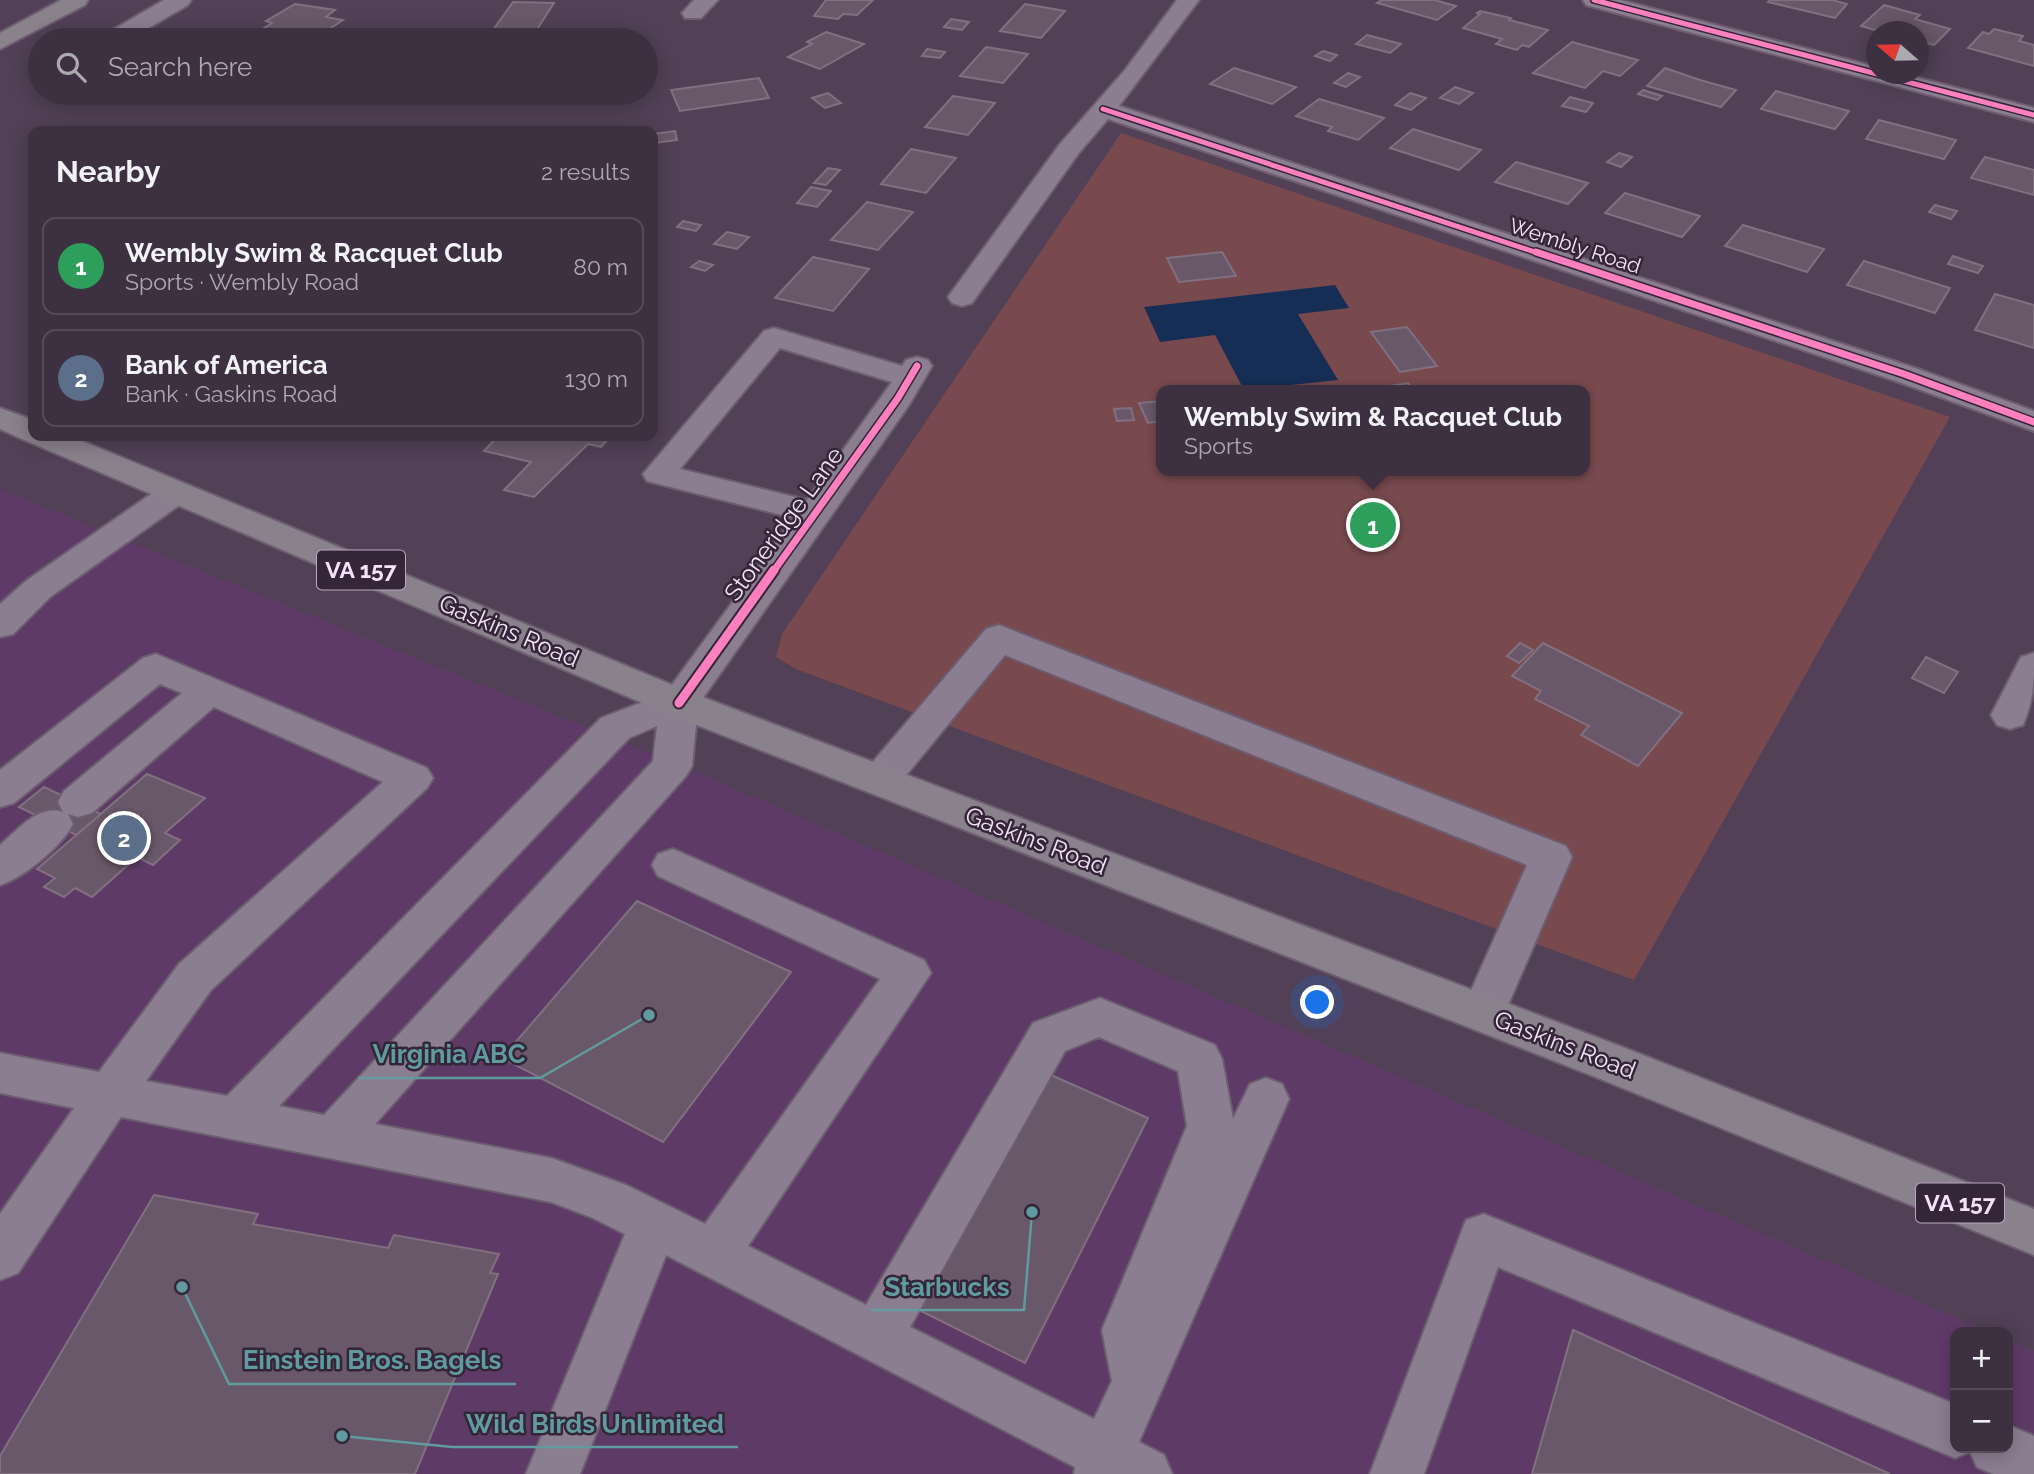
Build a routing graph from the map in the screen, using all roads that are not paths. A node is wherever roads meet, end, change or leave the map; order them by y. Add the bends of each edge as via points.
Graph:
1 (77, 0) edge
2 (180, 0) edge
3 (1188, 0) edge
4 (1594, 0) edge
5 (133, 28) edge
6 (0, 42) edge
7 (1103, 109) junction
8 (2034, 115) edge
9 (962, 298) dead end
10 (0, 417) edge
11 (2034, 422) edge
12 (28, 430) edge
13 (55, 441) edge
14 (176, 492) junction
15 (815, 513) junction
16 (0, 625) edge
17 (2034, 666) edge
18 (210, 690) junction
19 (679, 703) junction
20 (2010, 715) dead end
21 (880, 780) junction
22 (0, 792) edge
23 (673, 864) dead end
24 (0, 869) edge
25 (1483, 1013) junction
26 (0, 1073) edge
27 (110, 1094) junction
28 (1266, 1099) dead end
29 (236, 1119) junction
30 (333, 1138) junction
31 (653, 1224) junction
32 (2034, 1233) edge
33 (713, 1254) junction
34 (0, 1256) edge
35 (876, 1338) junction
36 (1139, 1382) junction
37 (1950, 1429) edge
38 (2009, 1453) edge
39 (2034, 1463) edge
40 (1117, 1468) edge
41 (553, 1474) edge
42 (1397, 1474) edge

1 - 6 main road
2 - 5 street
3 - 7 street
4 - 8 street
7 - 9 street
7 - 11 street, Wembly Road via 1904,374
10 - 12 main road
13 - 14 main road, Gaskins Road / VA 157
14 - 16 street via 38,589
14 - 19 main road, Gaskins Road / VA 157
15 - 15 street, Stoneridge Lane via 913,372 774,337 659,474
15 - 19 street, Stoneridge Lane
17 - 20 street
18 - 22 street via 156,667
18 - 24 street
18 - 27 street via 413,778 195,977
19 - 21 main road, Gaskins Road / VA 157
19 - 29 street via 615,728
19 - 30 street via 672,766
21 - 25 main road, Gaskins Road / VA 157
21 - 25 street via 999,638 1552,857
23 - 33 street via 909,973
25 - 32 main road, Gaskins Road / VA 157
26 - 27 street
27 - 29 street
27 - 34 street
28 - 36 street
29 - 30 street
30 - 31 street via 551,1181
31 - 33 street
31 - 41 street
33 - 35 street
35 - 36 street via 1049,1037 1100,1017 1199,1059 1211,1126 1128,1330
35 - 40 street
36 - 40 street
37 - 42 street via 1484,1237
38 - 39 street

